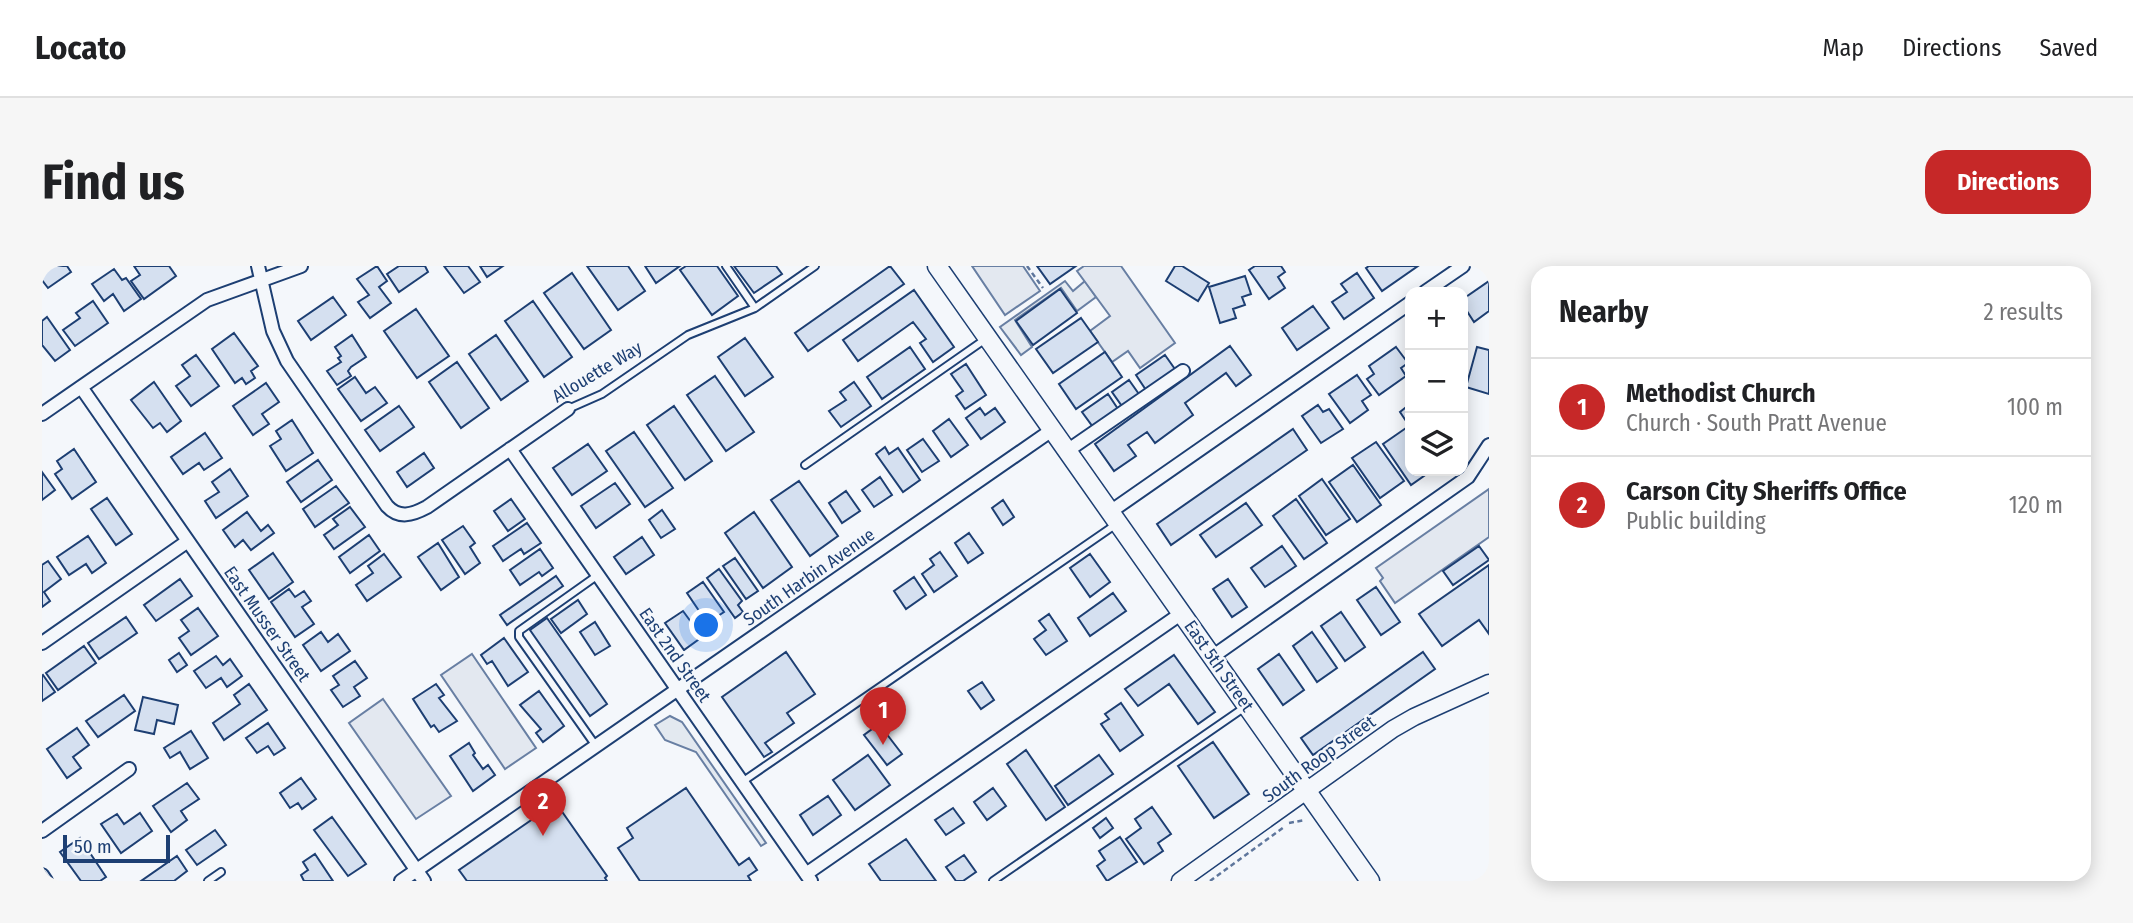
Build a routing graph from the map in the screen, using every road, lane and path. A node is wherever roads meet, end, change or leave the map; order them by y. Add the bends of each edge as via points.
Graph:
1 (258, 266) edge
2 (300, 266) edge
3 (726, 266) edge
4 (815, 266) edge
5 (937, 266) edge
6 (1027, 266) edge
7 (1463, 266) edge
8 (261, 282) junction
9 (1432, 287) edge
10 (1043, 288) dead end
11 (755, 307) junction
12 (1405, 307) edge
13 (988, 338) junction
14 (1183, 372) dead end
15 (81, 387) junction
16 (568, 409) joint
17 (42, 414) edge
18 (1052, 430) junction
19 (1489, 445) edge
20 (510, 449) junction
21 (1067, 451) junction
22 (805, 465) dead end
23 (1114, 518) junction
24 (188, 541) junction
25 (598, 575) junction
26 (1182, 613) junction
27 (42, 643) edge
28 (1212, 657) junction
29 (1489, 683) edge
30 (678, 690) junction
31 (1247, 706) junction
32 (596, 747) junction
33 (129, 769) dead end
34 (742, 782) junction
35 (1307, 792) junction
36 (1305, 820) dead end
37 (42, 831) edge
38 (221, 872) dead end
39 (42, 875) edge
40 (420, 876) edge
41 (809, 877) edge
42 (46, 881) edge
43 (208, 881) edge
44 (401, 881) edge
45 (993, 881) edge
46 (1180, 881) edge
47 (1210, 881) edge
48 (1370, 881) edge

1 - 8 street
2 - 8 street
3 - 11 lane
4 - 11 lane, Allouette Way
5 - 13 main road, East 5th Street
6 - 10 path
7 - 9 street
8 - 15 street via 207,300
8 - 20 street, Allouette Way via 286,361 394,513 415,513 427,507
11 - 16 lane, Allouette Way via 688,335 602,394
12 - 23 street
13 - 18 main road, East 5th Street
13 - 22 lane
14 - 21 street
15 - 17 street
15 - 24 street, East Musser Street
16 - 20 street, Allouette Way
18 - 21 main road, East 5th Street
18 - 30 street, South Harbin Avenue
19 - 28 street via 1468,477
20 - 25 street, East 2nd Street
21 - 23 main road, East 5th Street
23 - 26 main road, East 5th Street
23 - 34 lane
24 - 27 street
24 - 40 street, East Musser Street
25 - 30 street, East 2nd Street
25 - 32 lane via 519,631
26 - 28 main road, East 5th Street
26 - 41 street
28 - 31 main road, East 5th Street
29 - 35 street, South Roop Street via 1405,722
30 - 32 street, South Harbin Avenue
30 - 34 street, East 2nd Street
31 - 35 main road, East 5th Street
31 - 45 lane
32 - 40 street, South Harbin Avenue
33 - 37 street
34 - 41 street, East 2nd Street
35 - 46 street, South Roop Street
35 - 48 main road, East 5th Street
36 - 47 path via 1290,822
38 - 43 lane
39 - 42 street
40 - 44 street, South Harbin Avenue

